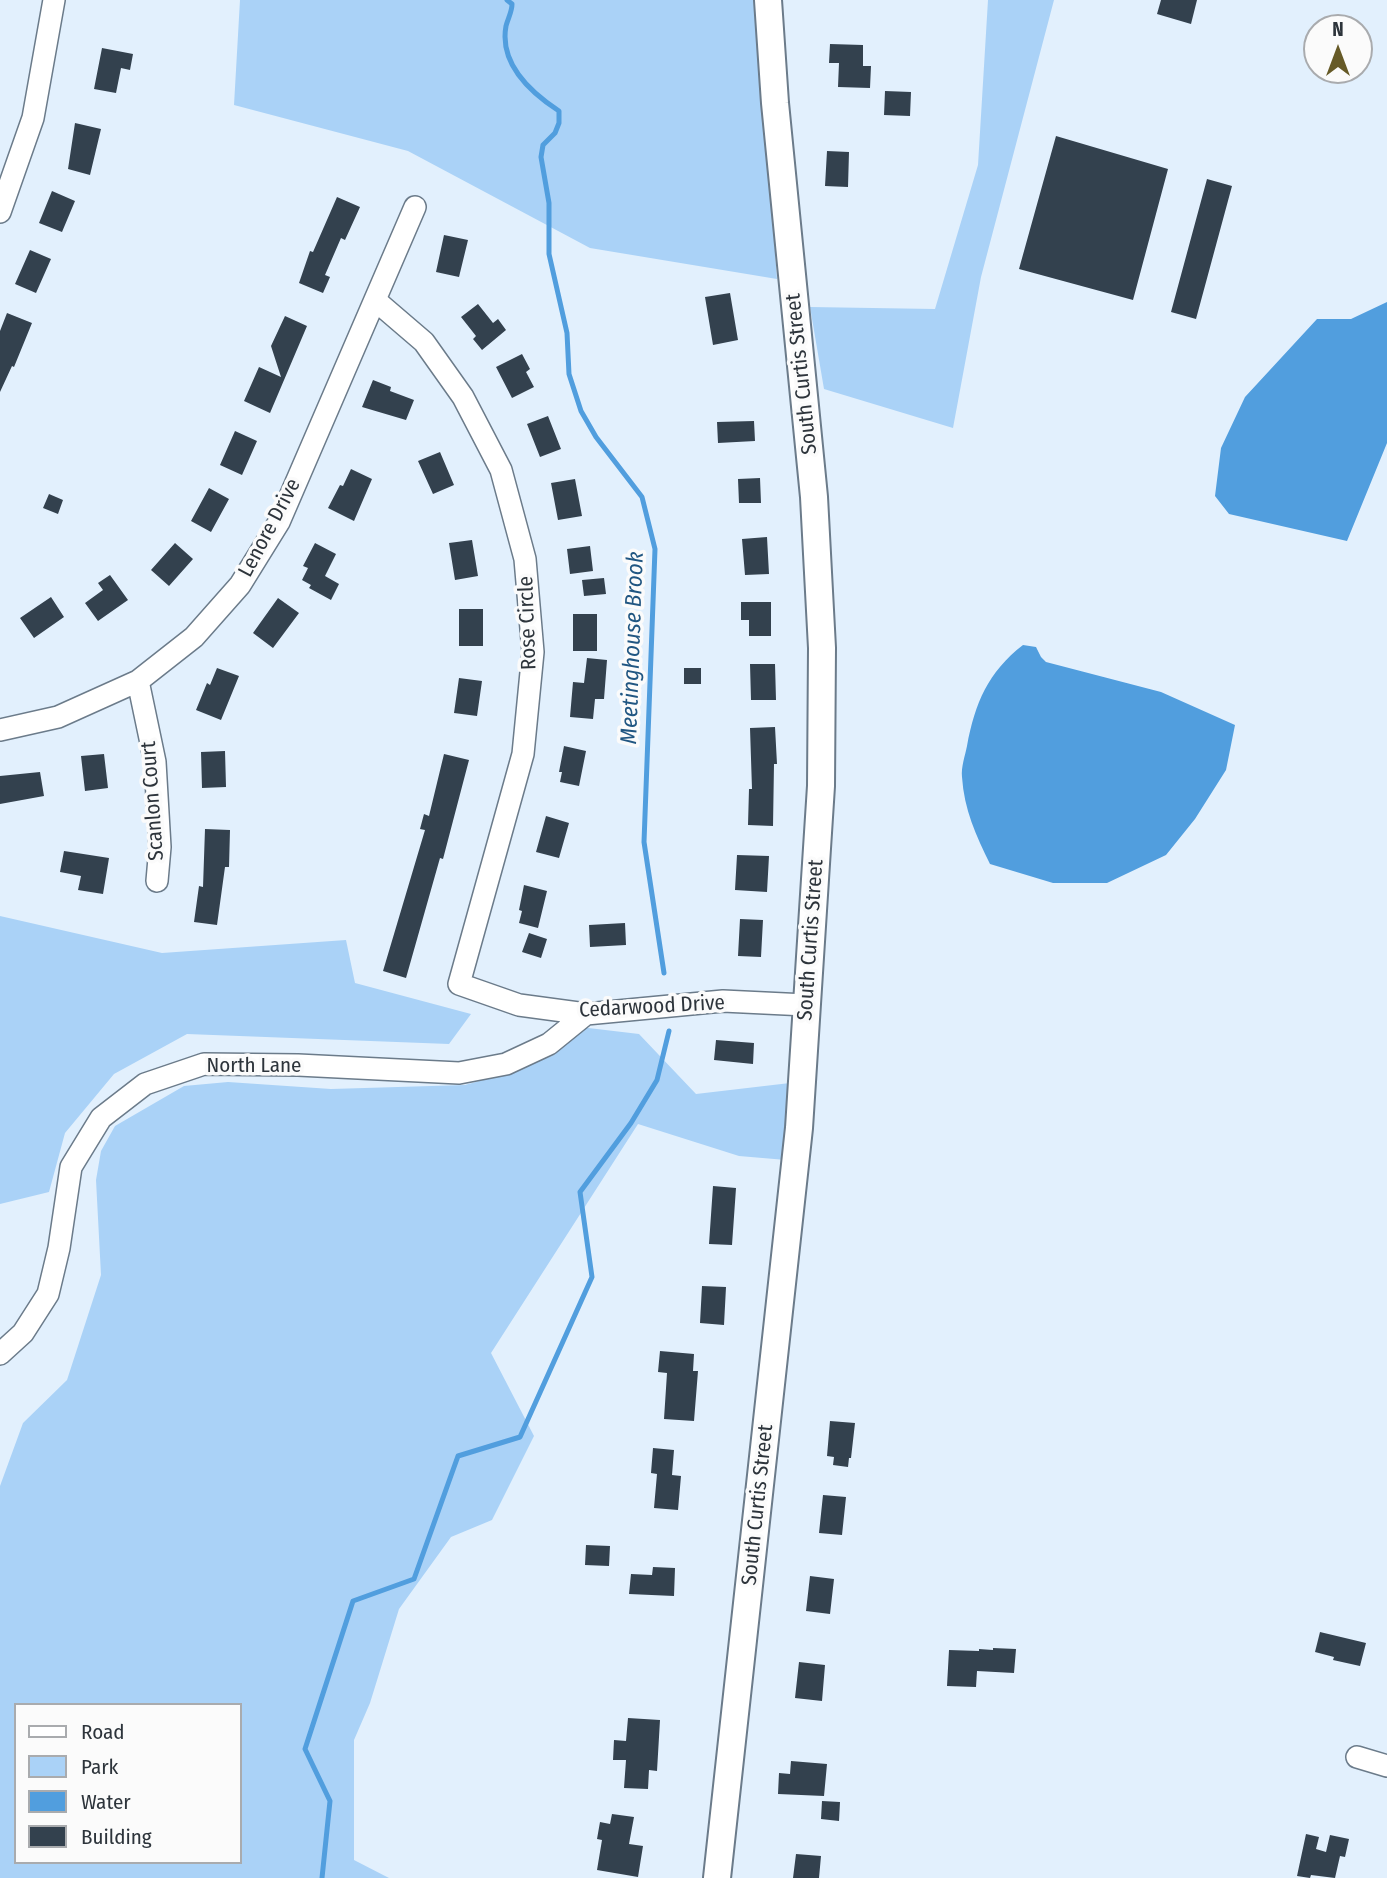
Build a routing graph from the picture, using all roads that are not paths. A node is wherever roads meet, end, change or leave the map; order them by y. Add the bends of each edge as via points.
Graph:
1 (54, 0) edge
2 (768, 0) edge
3 (415, 206) dead end
4 (0, 212) edge
5 (376, 300) junction
6 (138, 681) junction
7 (0, 730) edge
8 (157, 881) dead end
9 (459, 984) joint
10 (806, 1005) junction
11 (586, 1014) junction
12 (0, 1354) edge
13 (1357, 1757) dead end
14 (1387, 1766) edge
15 (718, 1878) edge

1 - 4 street via 33,118
2 - 10 street, South Curtis Street via 814,497 822,648 821,786
3 - 5 street, Lenore Drive
5 - 6 street, Lenore Drive via 279,522 240,585 194,637
5 - 9 street, Rose Circle via 424,342 463,397 501,470 525,559 533,652 523,754
6 - 7 street, Lenore Drive via 58,717
6 - 8 street, Scanlon Court via 155,762 160,847
9 - 11 street, Cedarwood Drive via 519,1005
10 - 11 street, Cedarwood Drive via 723,1001
10 - 15 street, South Curtis Street via 799,1128
11 - 12 street, North Lane via 549,1044 506,1064 458,1073 204,1064 145,1084 101,1118 71,1167 48,1294 23,1333
13 - 14 street

